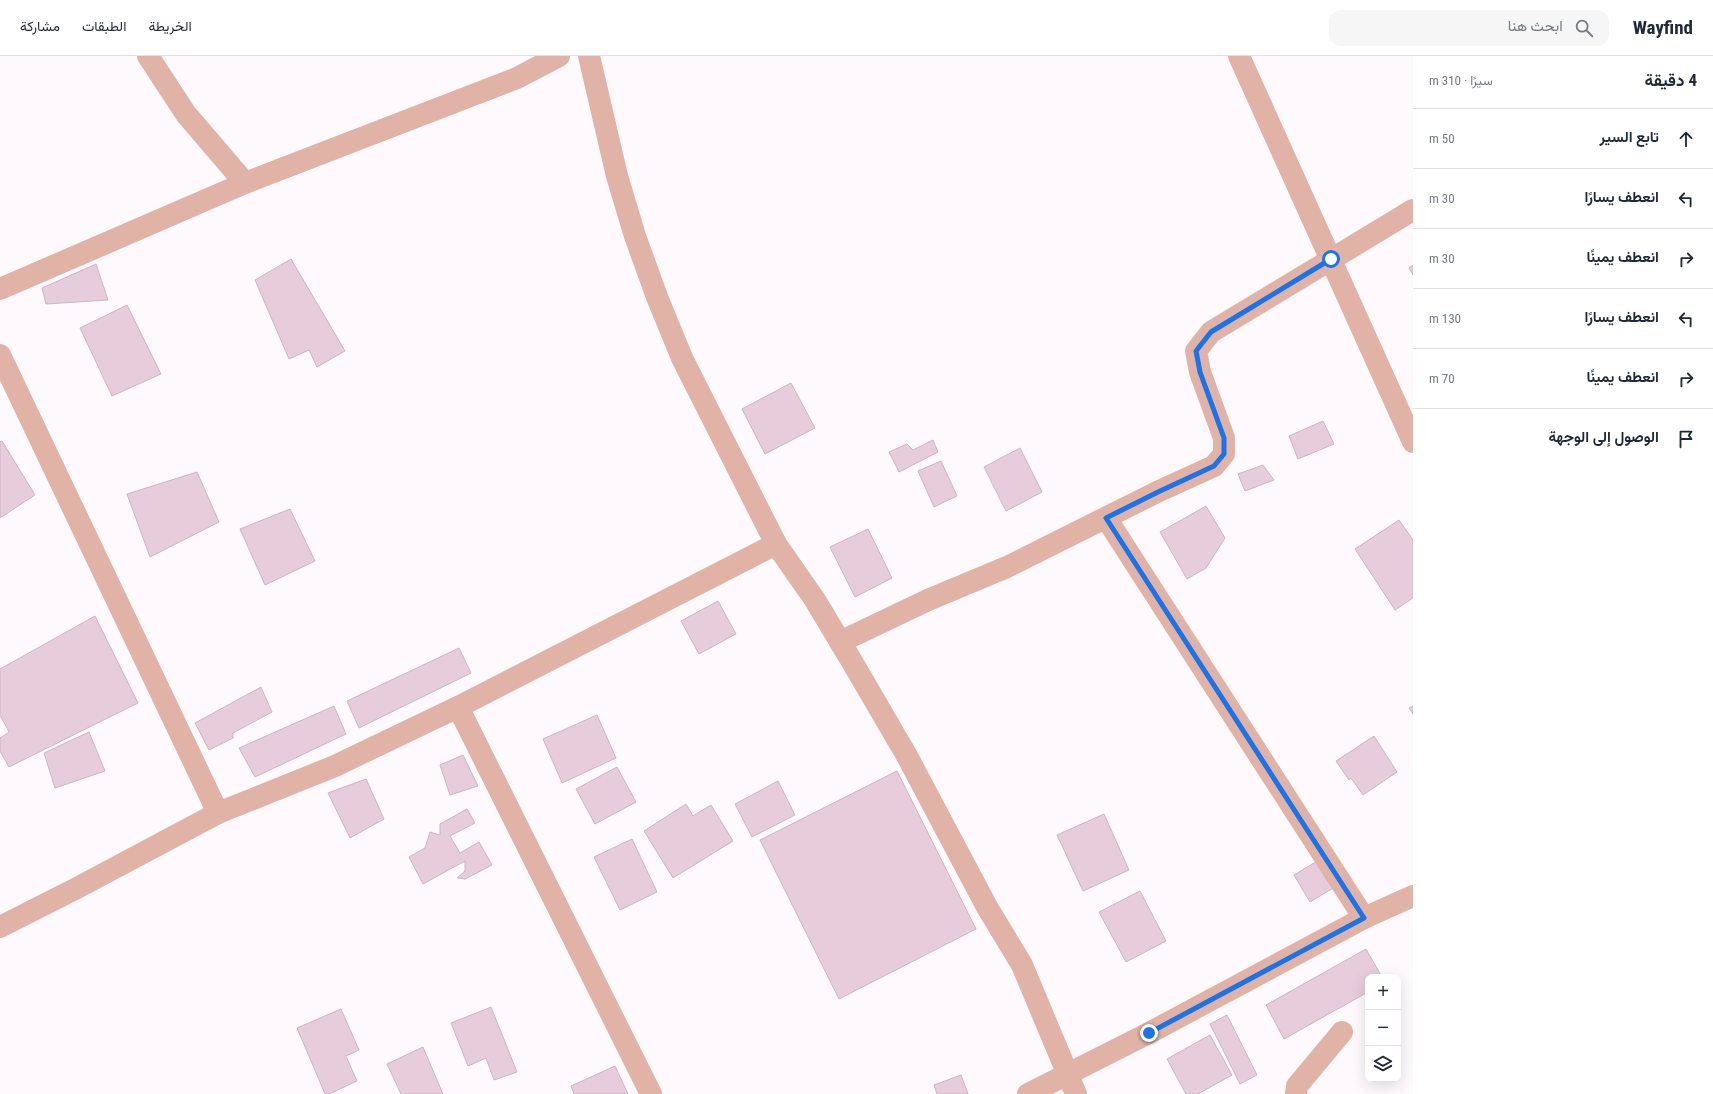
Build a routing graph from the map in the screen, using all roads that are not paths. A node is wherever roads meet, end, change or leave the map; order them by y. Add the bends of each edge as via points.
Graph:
1 (148, 56) edge
2 (558, 56) edge
3 (589, 56) edge
4 (1239, 56) edge
5 (245, 183) junction
6 (1413, 210) edge
7 (1331, 259) junction
8 (0, 289) edge
9 (0, 355) edge
10 (1413, 442) edge
11 (1106, 518) junction
12 (776, 544) junction
13 (840, 642) junction
14 (458, 707) junction
15 (218, 813) junction
16 (1413, 896) edge
17 (1364, 918) junction
18 (0, 927) edge
19 (1342, 1032) dead end
20 (1072, 1084) edge
21 (651, 1094) edge
22 (1028, 1094) edge
23 (1296, 1094) edge

1 - 5 street via 186,114
2 - 5 street via 517,78
3 - 12 street via 617,176 657,297 682,358
4 - 7 street
5 - 8 street
6 - 7 street
7 - 10 street
7 - 11 street via 1211,332 1196,351 1200,372 1224,438 1224,454 1214,466
9 - 15 street
11 - 13 street via 1007,567 928,600
11 - 17 street
12 - 13 street via 815,600
12 - 14 street
13 - 20 street via 907,756 987,906 1022,965
14 - 15 street via 335,766
14 - 21 street
15 - 18 street
16 - 17 street
17 - 20 street via 1149,1033
19 - 23 street via 1297,1086
20 - 22 street

